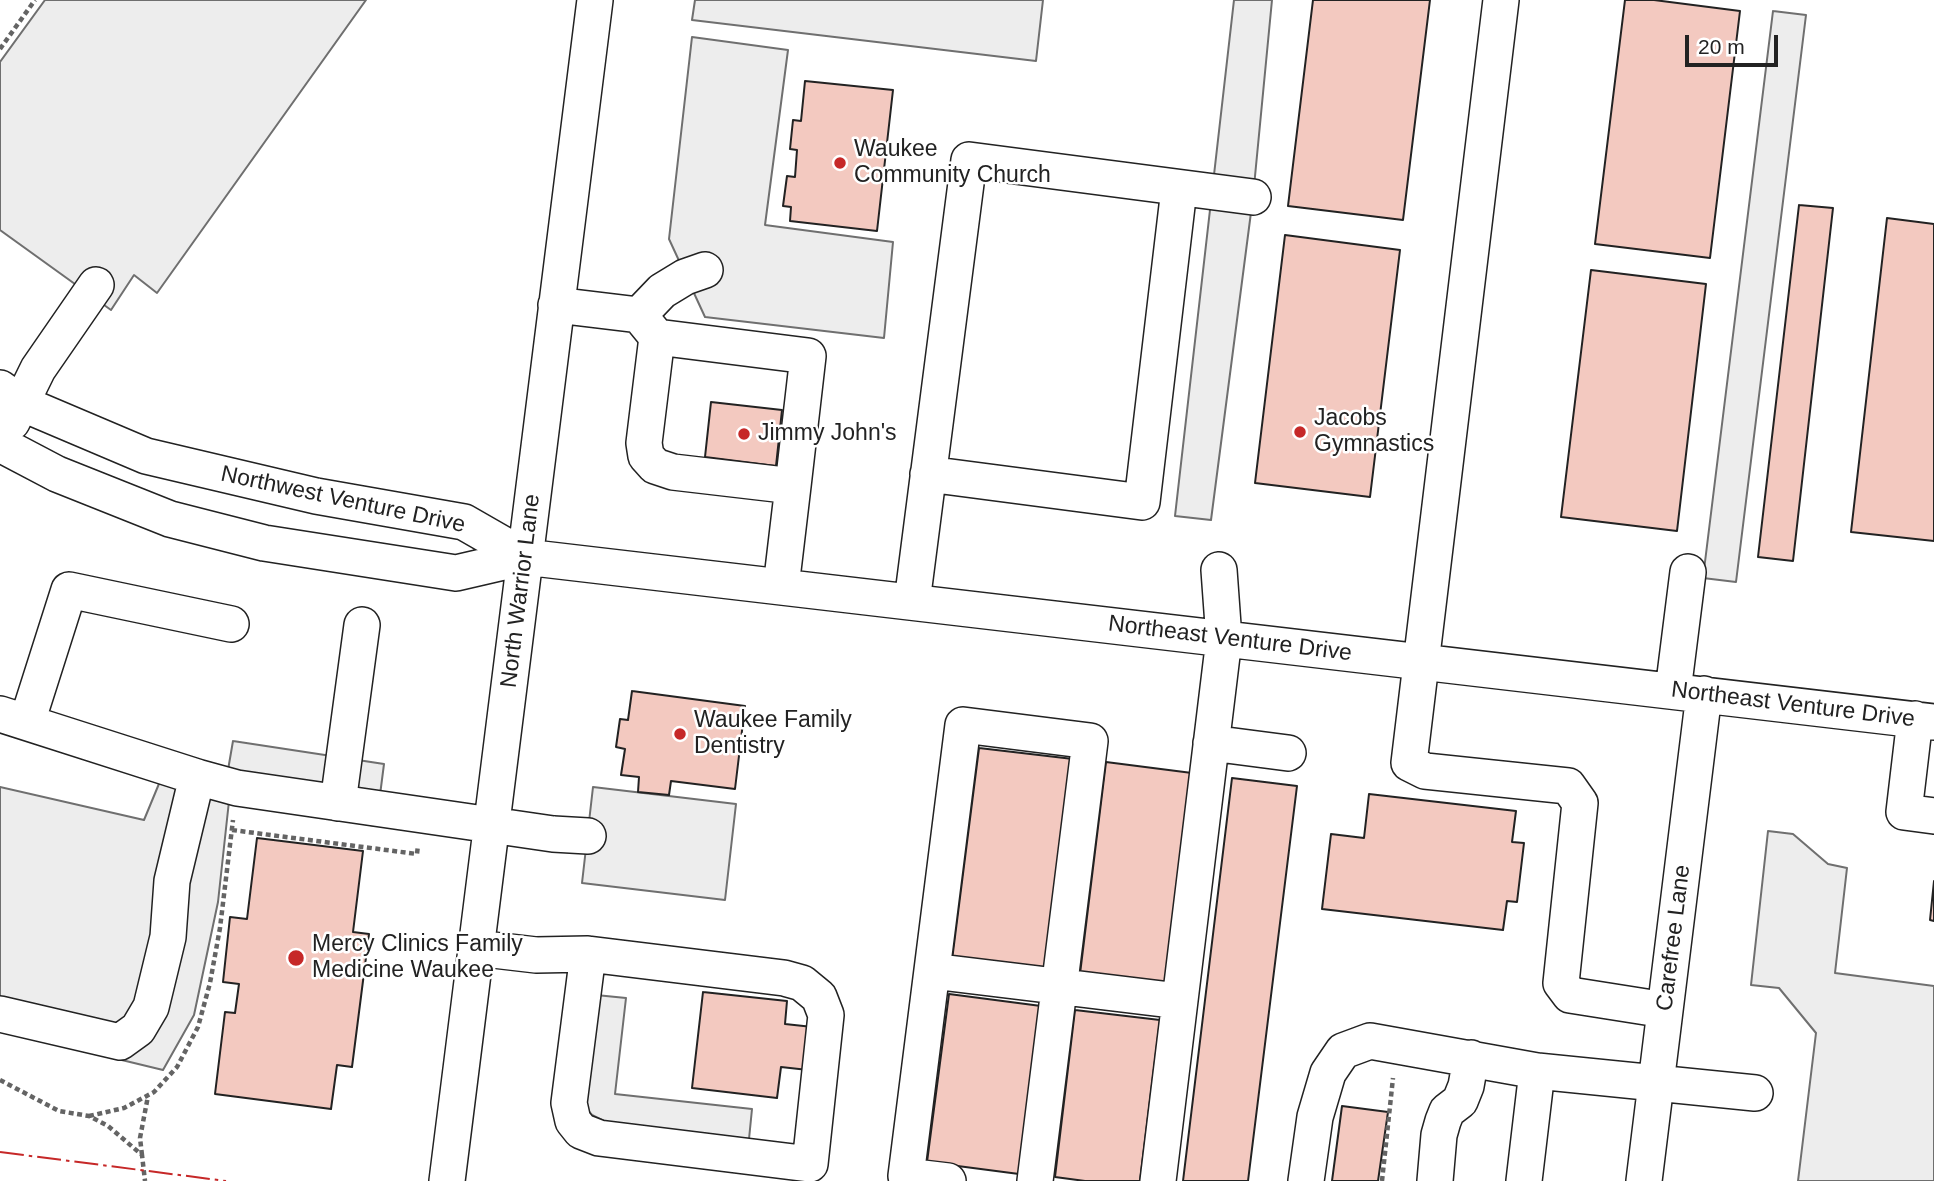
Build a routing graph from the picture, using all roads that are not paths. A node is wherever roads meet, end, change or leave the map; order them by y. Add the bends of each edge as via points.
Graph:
1 (595, 0) edge
2 (1501, 0) edge
3 (1179, 189) junction
4 (1253, 197) dead end
5 (705, 270) dead end
6 (96, 285) dead end
7 (556, 305) junction
8 (648, 326) junction
9 (11, 396) edge
10 (0, 445) edge
11 (928, 474) junction
12 (793, 486) junction
13 (525, 557) junction
14 (1219, 570) dead end
15 (1688, 572) dead end
16 (781, 587) junction
17 (912, 602) junction
18 (231, 624) dead end
19 (362, 625) dead end
20 (1224, 639) junction
21 (1423, 662) junction
22 (1688, 693) junction
23 (14, 718) edge
24 (1925, 720) edge
25 (1211, 743) junction
26 (1288, 753) dead end
27 (197, 777) junction
28 (338, 803) junction
29 (1934, 816) edge
30 (492, 825) junction
31 (587, 836) dead end
32 (476, 948) junction
33 (588, 954) junction
34 (932, 971) junction
35 (1059, 987) junction
36 (1179, 1001) junction
37 (1665, 1010) junction
38 (0, 1014) edge
39 (1471, 1058) junction
40 (1537, 1070) junction
41 (1656, 1082) junction
42 (1755, 1093) dead end
43 (447, 1181) edge
44 (948, 1181) edge
45 (1035, 1181) edge
46 (1158, 1181) edge
47 (1306, 1181) edge
48 (1435, 1181) edge
49 (1524, 1181) edge
50 (1644, 1181) edge

1 - 7 street, North Warrior Lane
2 - 21 street
3 - 4 street
3 - 11 street via 969,160
3 - 11 street via 1142,502
5 - 8 street via 662,291
6 - 9 street via 38,369
7 - 8 street
7 - 13 street, North Warrior Lane
8 - 12 street via 644,443 646,456 655,466
8 - 12 street via 808,356
9 - 10 street
9 - 13 street, Northwest Venture Drive via 146,456 316,496 464,522
10 - 13 street, Northwest Venture Drive via 57,474 170,519 264,543 456,573
11 - 17 street
12 - 16 street
13 - 16 street, Northeast Venture Drive
13 - 30 street, North Warrior Lane
14 - 20 street
15 - 22 street, Carefree Lane
16 - 17 street, Northeast Venture Drive
17 - 20 street, Northeast Venture Drive
18 - 23 street via 69,590
19 - 28 street
20 - 21 street, Northeast Venture Drive
20 - 25 street
21 - 22 street, Northeast Venture Drive
21 - 37 street via 1409,763 1425,771 1567,786 1580,803 1561,983 1570,995
22 - 24 street, Northeast Venture Drive
22 - 37 street, Carefree Lane
23 - 27 street
24 - 29 street via 1904,812
25 - 26 street
25 - 36 street
27 - 28 street via 237,788
27 - 38 street via 172,881 168,937 151,1007 138,1029 120,1042
28 - 30 street
30 - 31 street
30 - 32 street, North Warrior Lane
32 - 33 street via 536,956
32 - 43 street, North Warrior Lane
33 - 33 street via 784,978 802,983 819,997 826,1015 810,1164 598,1138 581,1131 569,1104
34 - 35 street
34 - 35 street via 963,725 1090,741
34 - 44 street via 906,1176
35 - 36 street
35 - 45 street
36 - 46 street
37 - 41 street, Carefree Lane
39 - 40 street
39 - 47 street via 1370,1041 1343,1051 1328,1073 1315,1117
39 - 48 street via 1460,1101 1443,1121
40 - 41 street
40 - 49 street
41 - 42 street
41 - 50 street, Carefree Lane

